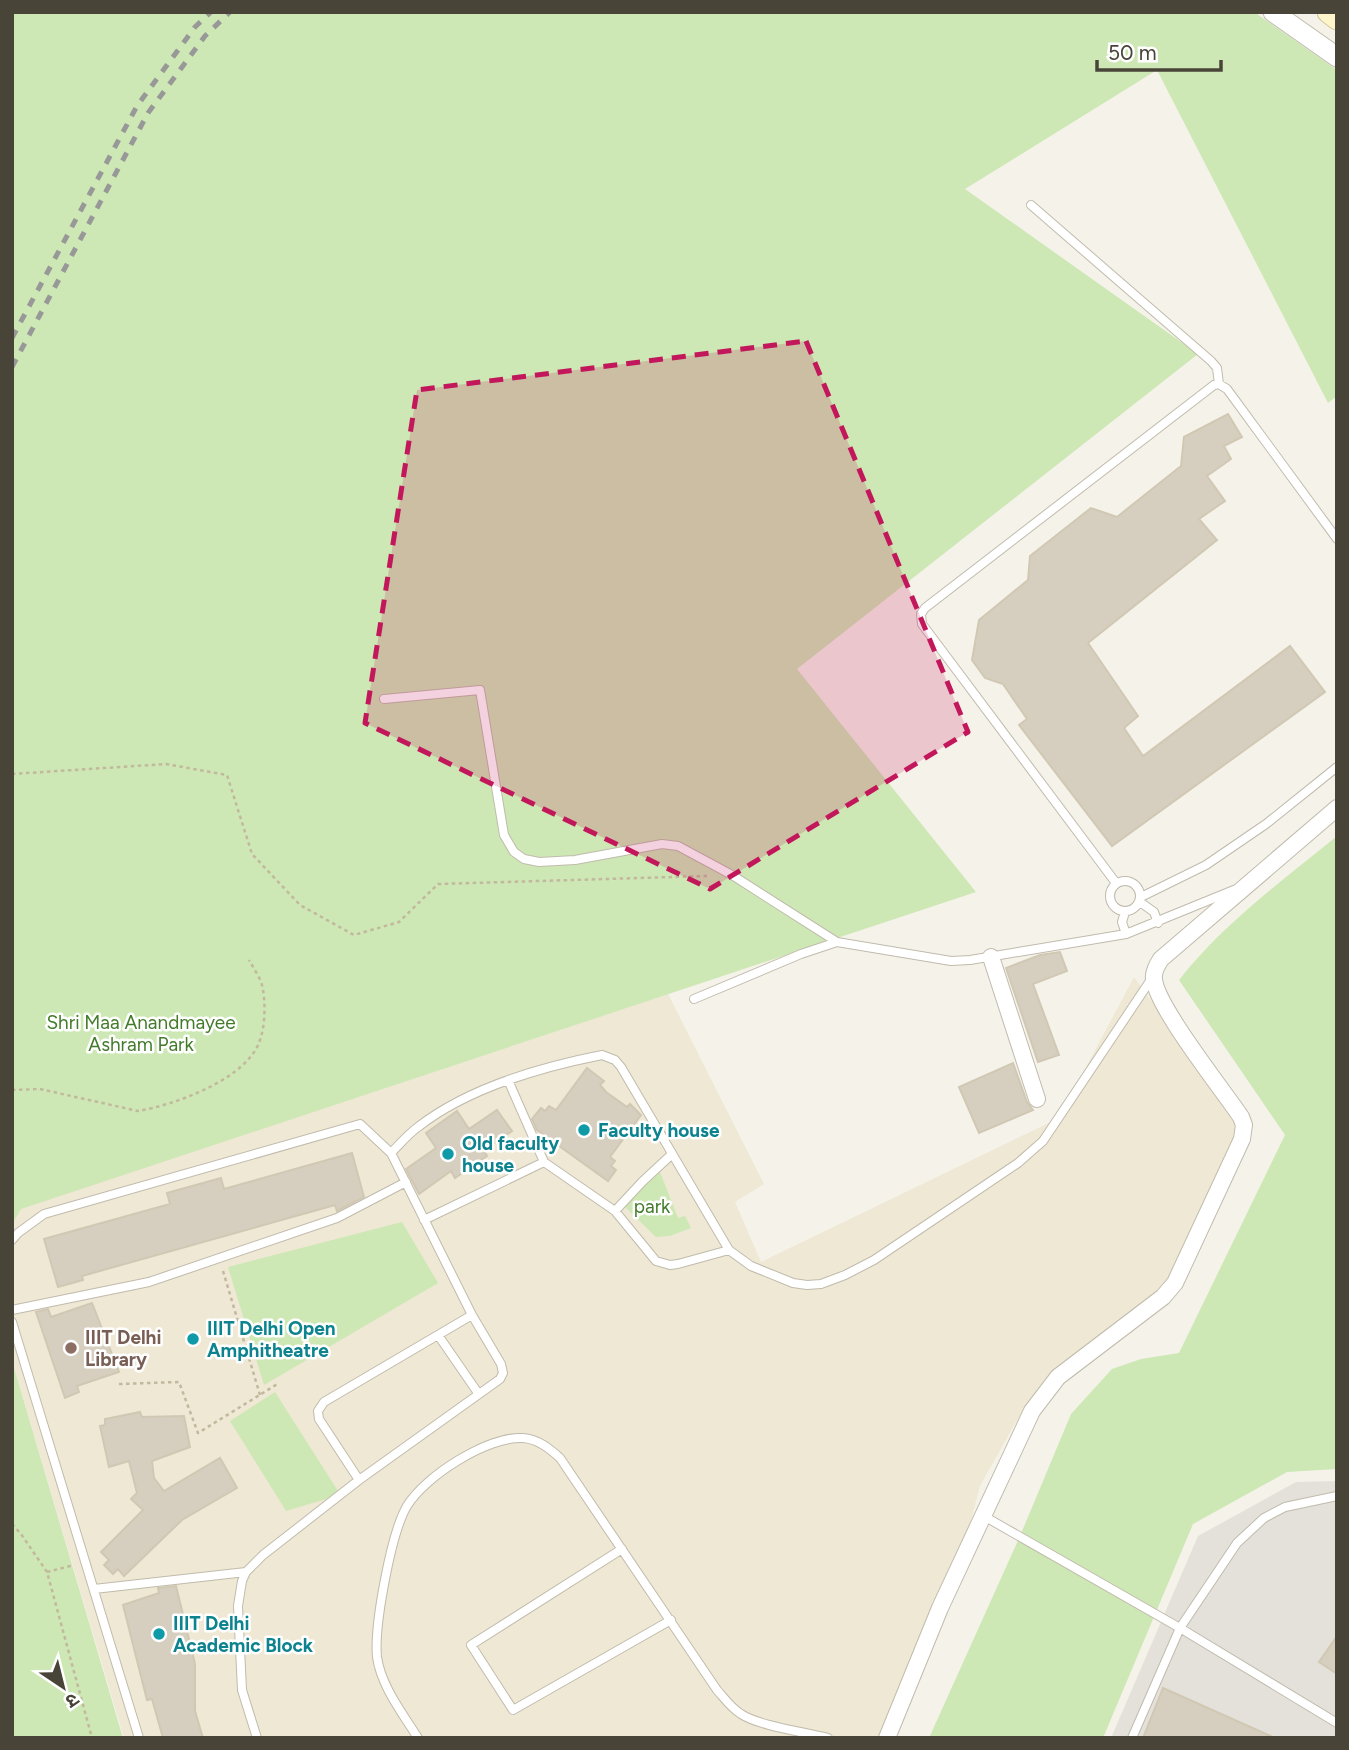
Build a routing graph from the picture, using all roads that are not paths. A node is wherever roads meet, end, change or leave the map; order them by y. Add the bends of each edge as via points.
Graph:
1 (1273, 12) edge
2 (1328, 12) edge
3 (1337, 19) edge
4 (1337, 57) edge
5 (1031, 205) dead end
6 (1219, 384) junction
7 (1337, 539) edge
8 (384, 699) dead end
9 (1337, 767) edge
10 (1337, 808) edge
11 (1116, 883) junction
12 (1246, 885) junction
13 (1140, 899) junction
14 (1125, 912) junction
15 (1158, 923) junction
16 (1126, 934) junction
17 (837, 942) junction
18 (991, 957) junction
19 (1153, 976) junction
20 (694, 999) dead end
21 (508, 1080) junction
22 (1037, 1099) dead end
23 (391, 1153) junction
24 (671, 1155) junction
25 (544, 1162) junction
26 (406, 1182) junction
27 (615, 1211) junction
28 (424, 1220) junction
29 (12, 1240) edge
30 (729, 1250) junction
31 (12, 1310) edge
32 (472, 1315) junction
33 (12, 1322) edge
34 (438, 1335) junction
35 (478, 1393) junction
36 (359, 1480) junction
37 (1337, 1496) edge
38 (982, 1515) junction
39 (622, 1549) junction
40 (247, 1572) junction
41 (94, 1589) junction
42 (671, 1620) junction
43 (1180, 1628) junction
44 (1337, 1723) edge
45 (139, 1738) edge
46 (257, 1738) edge
47 (418, 1738) edge
48 (828, 1738) edge
49 (887, 1738) edge
50 (1132, 1738) edge

1 - 4 street
2 - 3 main road
5 - 6 lane via 1211,361
6 - 7 lane
6 - 11 lane via 921,614 922,624
8 - 17 lane via 480,690 504,835 524,859 575,860 662,844 688,850
9 - 13 lane via 1216,858
10 - 12 street
11 - 13 lane via 1126,880 1135,884
11 - 14 lane via 1110,900
12 - 15 lane
12 - 19 street via 1161,959
13 - 14 lane via 1134,909
13 - 15 lane
14 - 16 lane
15 - 16 lane
16 - 18 lane
17 - 18 lane via 951,961
17 - 20 lane
18 - 22 street
19 - 30 lane via 1043,1141 1018,1163 874,1259 845,1275 807,1285 751,1266
19 - 38 street via 1162,1003 1241,1117 1242,1139 1175,1283 1058,1377 1032,1411
21 - 23 lane via 452,1105 418,1127
21 - 24 lane via 581,1059 608,1057 621,1067
21 - 25 lane
23 - 26 lane
23 - 29 lane via 360,1124 44,1214
24 - 27 lane
24 - 30 lane
25 - 27 lane
25 - 28 lane
26 - 28 lane
26 - 31 lane via 337,1217 149,1282
27 - 30 lane via 662,1264
28 - 32 lane
32 - 34 lane
32 - 35 lane via 503,1368 500,1379
33 - 41 lane
34 - 35 lane
34 - 36 lane via 333,1396 318,1411 324,1428
35 - 36 lane
36 - 40 lane
37 - 43 lane via 1285,1507 1264,1518 1237,1543
38 - 43 lane
38 - 49 street
39 - 42 lane
39 - 42 lane via 471,1645 513,1710
39 - 47 lane via 560,1458 546,1445 525,1438 497,1441 420,1489 399,1525 376,1642 383,1675
40 - 41 lane
40 - 46 lane via 238,1606 242,1690
41 - 45 lane
42 - 48 lane via 717,1690 743,1716
43 - 44 lane
43 - 50 lane

